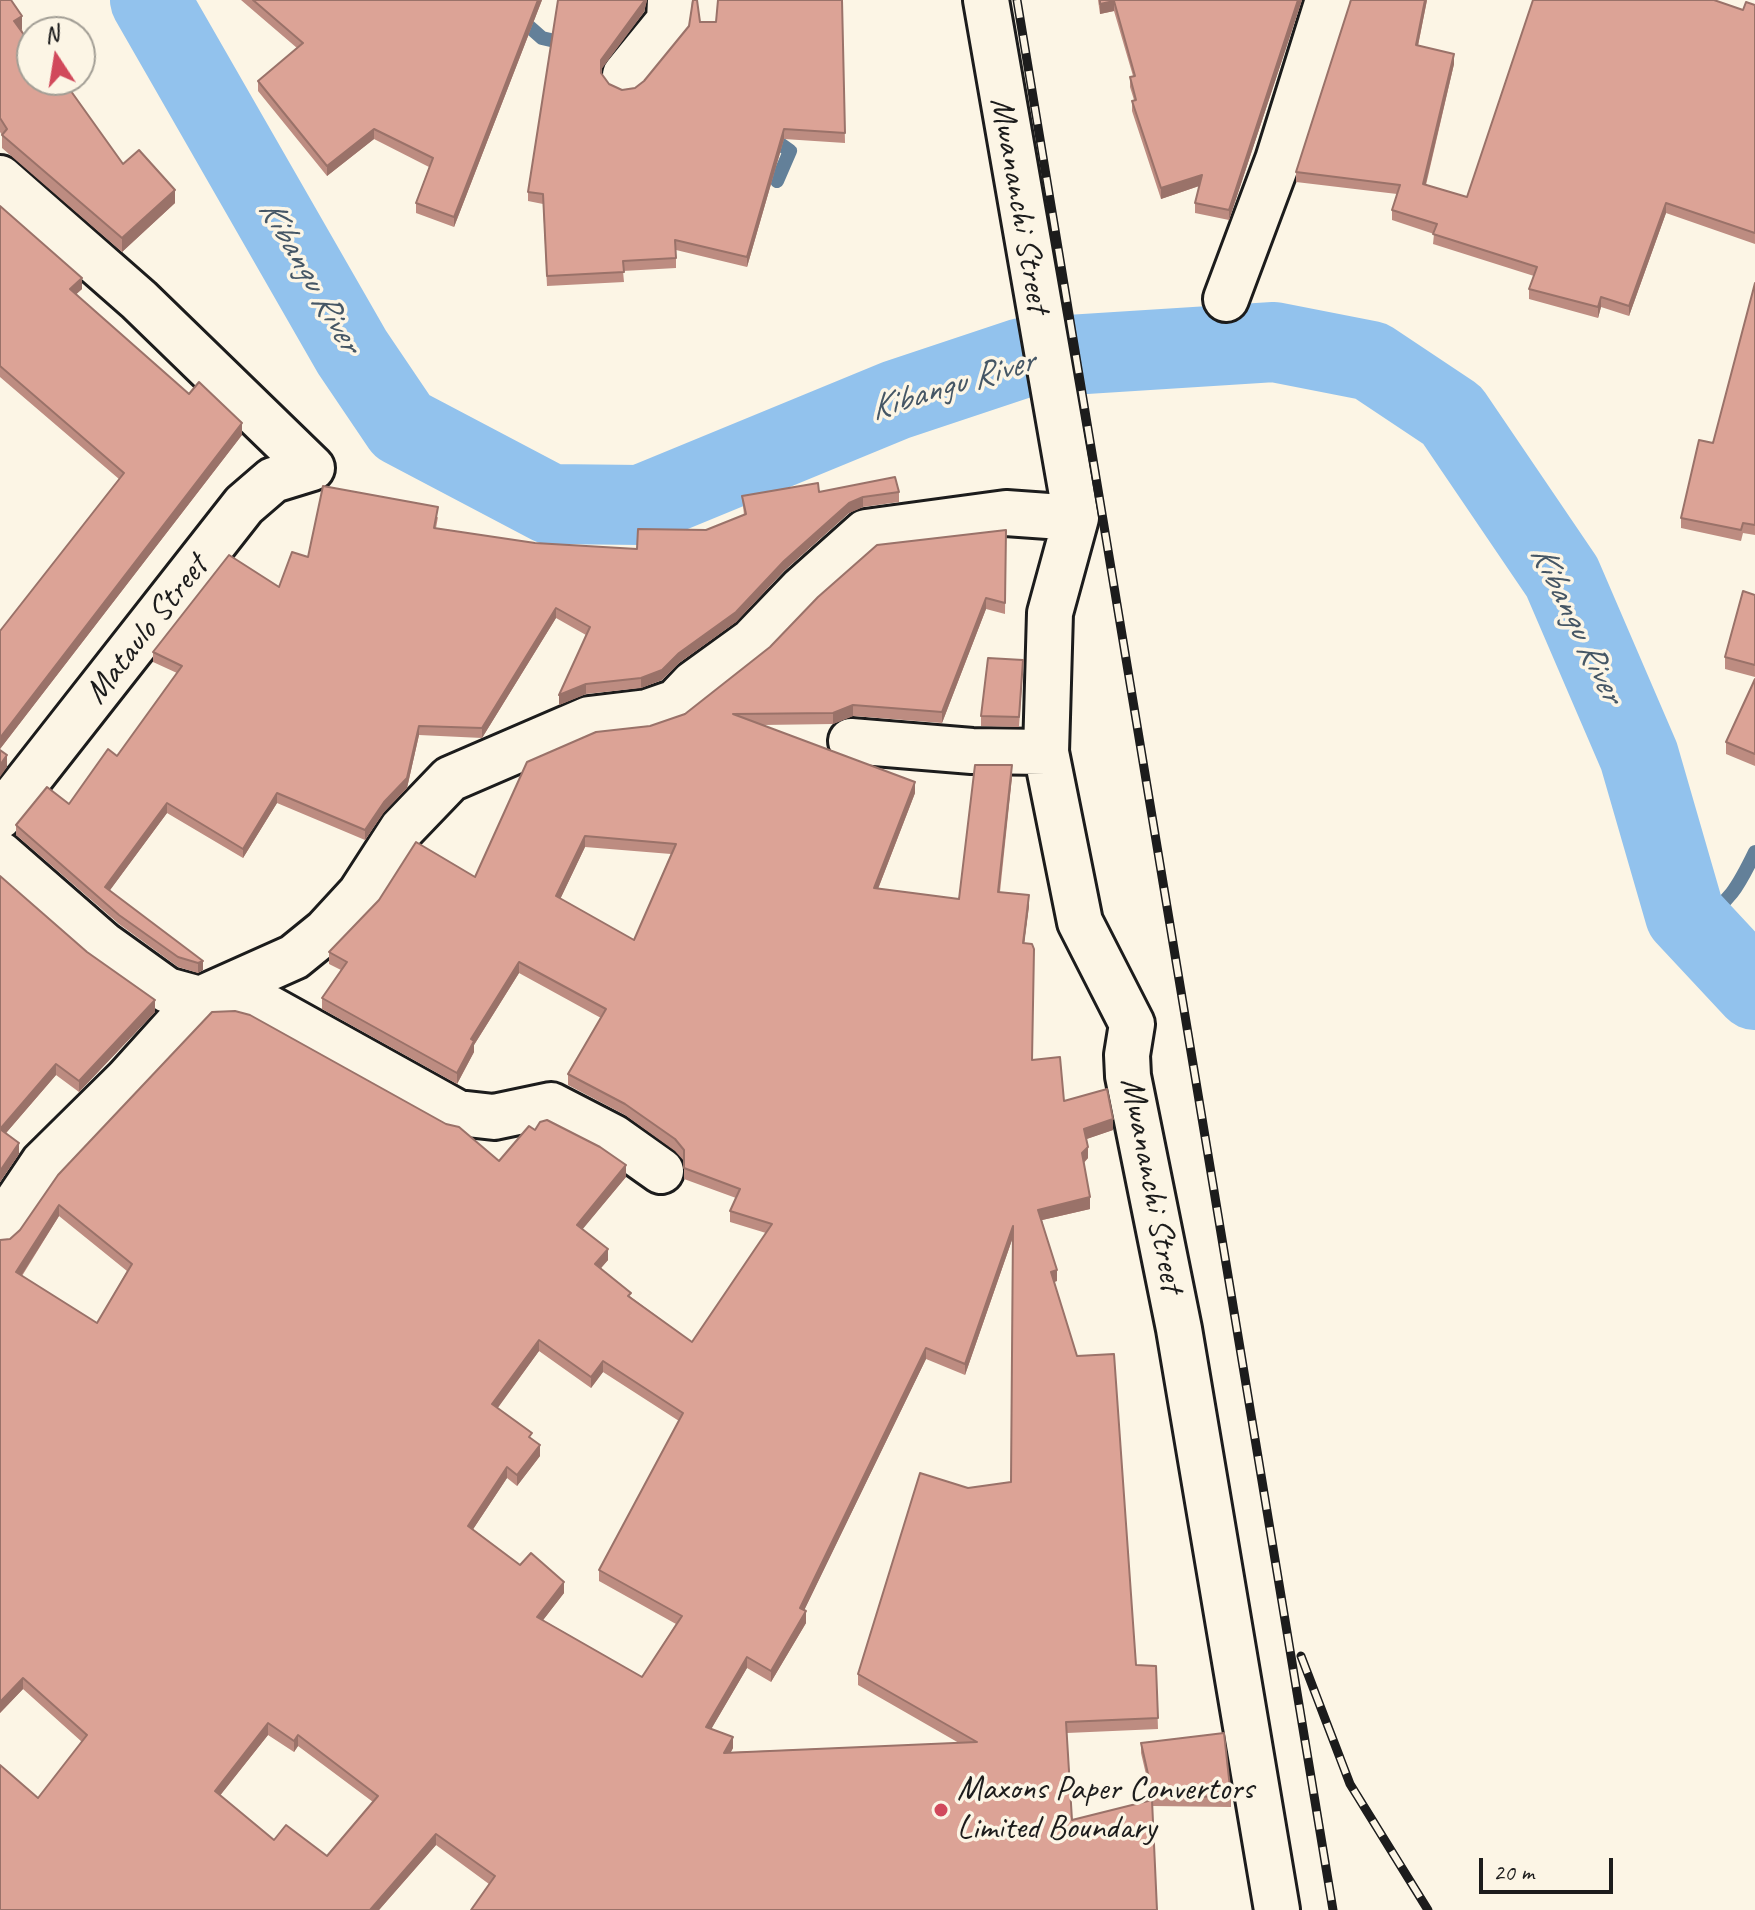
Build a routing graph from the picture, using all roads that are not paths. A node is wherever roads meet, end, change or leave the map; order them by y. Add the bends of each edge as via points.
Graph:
1 (670, 0) edge
2 (986, 0) edge
3 (1328, 0) edge
4 (625, 75) dead end
5 (0, 178) edge
6 (1226, 299) dead end
7 (1076, 518) junction
8 (851, 741) dead end
9 (1046, 752) junction
10 (0, 816) edge
11 (0, 854) edge
12 (200, 999) junction
13 (661, 1171) dead end
14 (0, 1227) edge
15 (1277, 1910) edge

1 - 4 street via 669,21
2 - 7 street, Mwananchi Street
3 - 6 street via 1278,160
5 - 10 street, Mataulo Street via 139,300 312,468 273,480 244,505
7 - 9 street, Mwananchi Street via 1050,613
7 - 12 street via 1006,513 866,532 752,641 676,702 647,712 589,719 450,779 402,829 360,894 326,931 294,957
8 - 9 street
9 - 15 street, Mwananchi Street via 1080,922 1132,1024 1128,1076 1179,1329
11 - 12 street via 142,976
12 - 13 street via 238,997 260,1003 458,1113 494,1117 537,1105 563,1109
12 - 14 street via 43,1163

